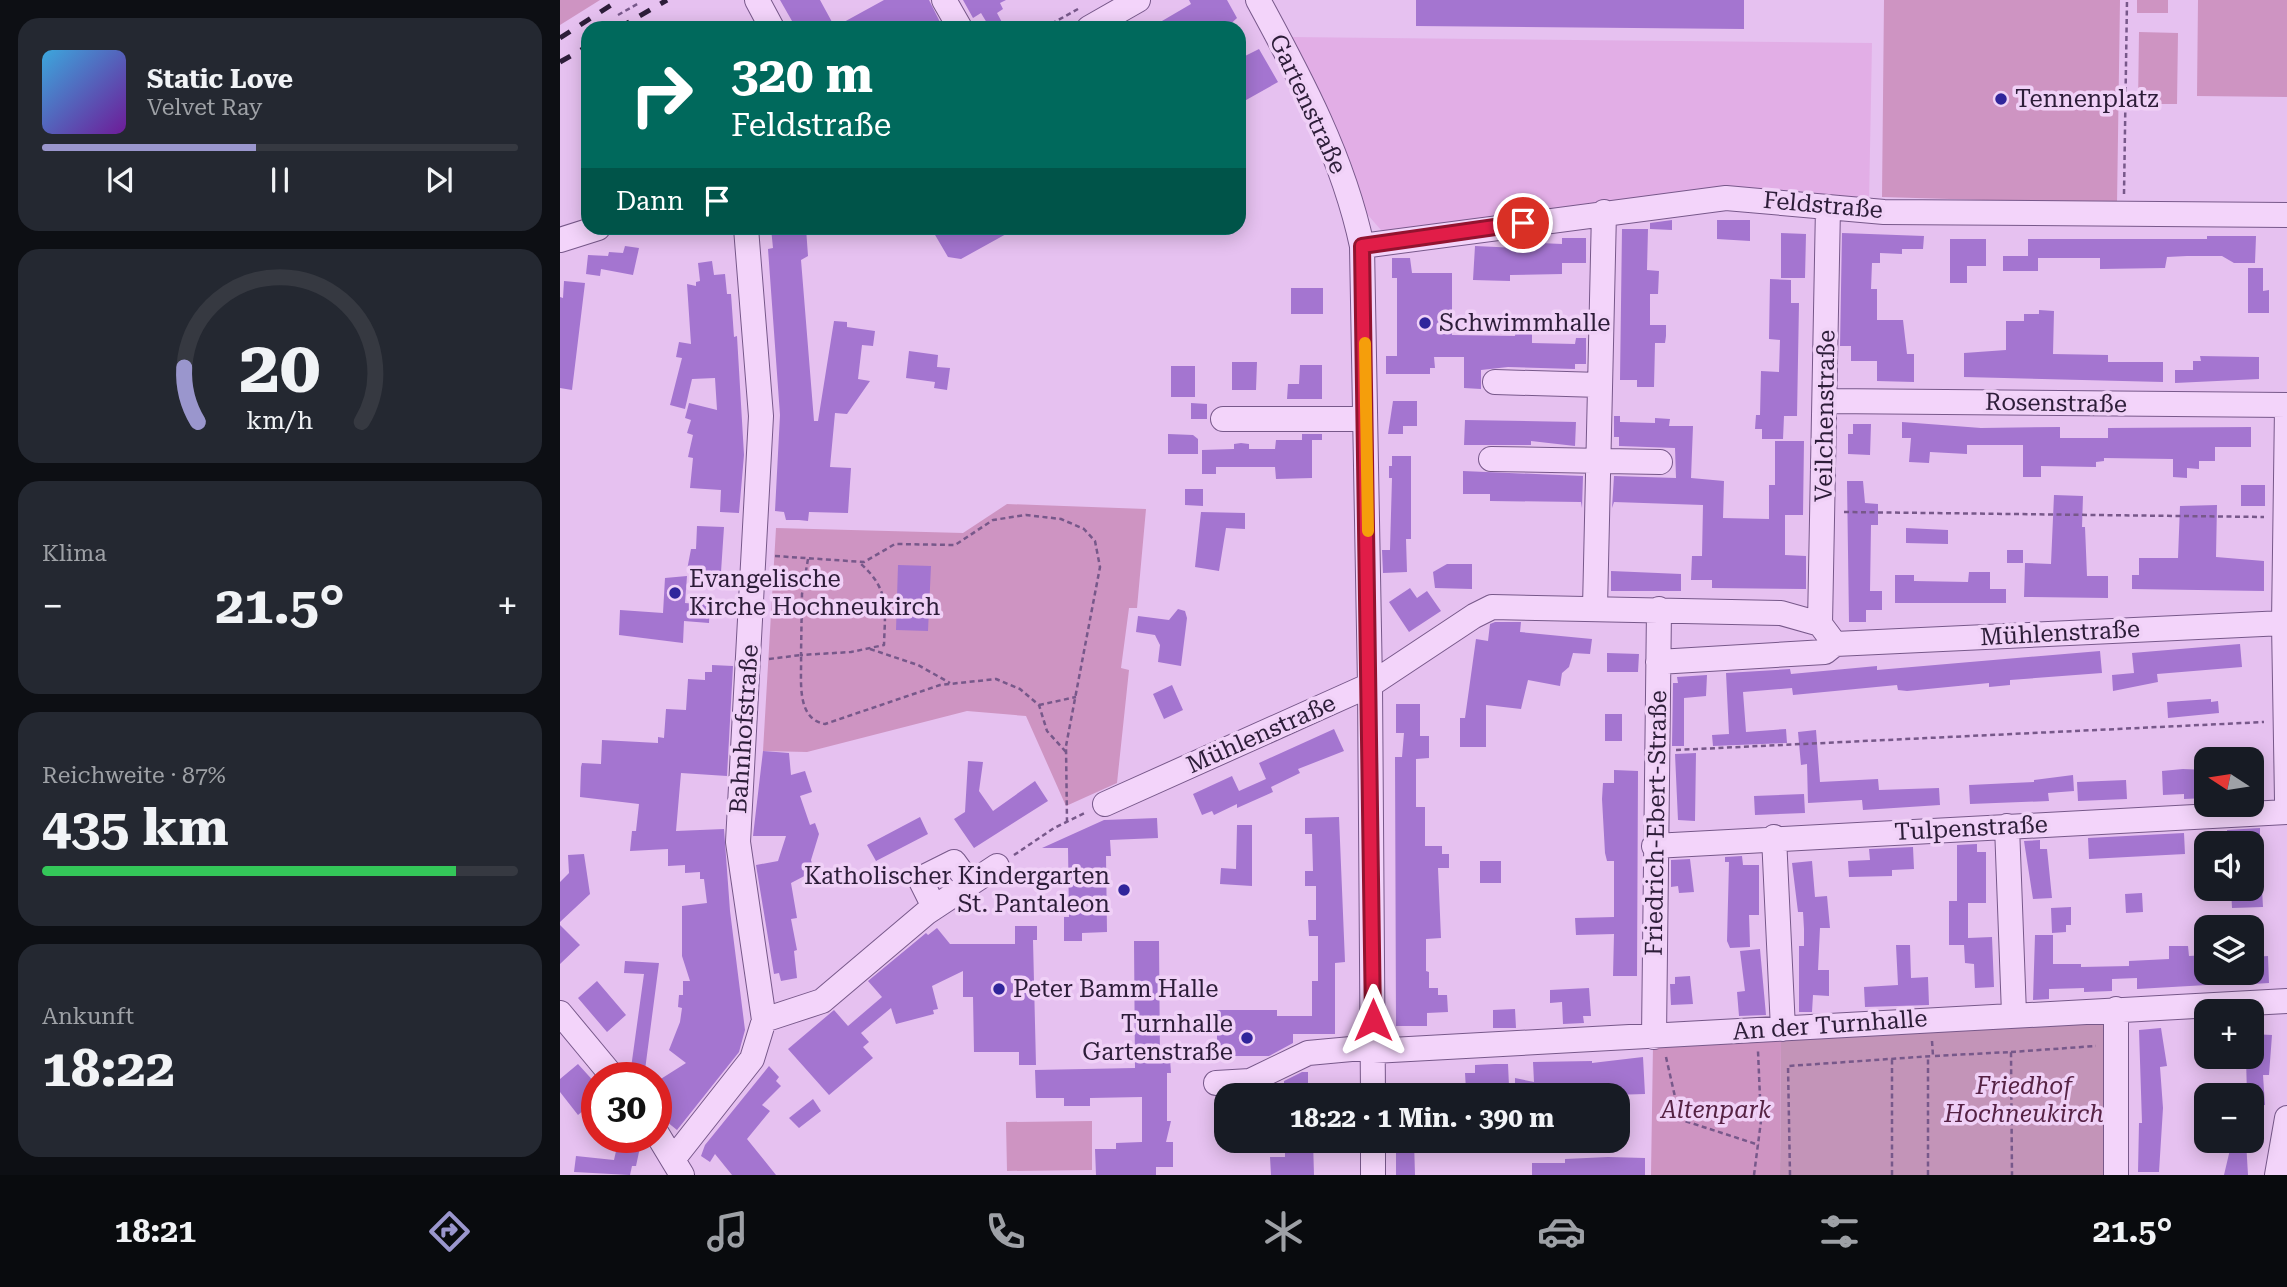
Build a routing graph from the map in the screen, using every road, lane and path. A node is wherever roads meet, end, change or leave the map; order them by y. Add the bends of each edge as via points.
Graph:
1 (757, 0) edge
2 (944, 0) edge
3 (1138, 0) edge
4 (1258, 0) edge
5 (2127, 0) edge
6 (639, 3) dead end
7 (618, 15) dead end
8 (1087, 17) edge
9 (768, 21) edge
10 (956, 21) edge
11 (1828, 207) junction
12 (1604, 212) junction
13 (2123, 215) junction
14 (2287, 215) edge
15 (581, 233) edge
16 (747, 235) edge
17 (560, 240) edge
18 (1362, 246) junction
19 (1495, 382) dead end
20 (1600, 385) junction
21 (1826, 401) junction
22 (2287, 406) edge
23 (1223, 419) dead end
24 (1365, 419) junction
25 (1490, 458) dead end
26 (1599, 461) junction
27 (1660, 462) dead end
28 (1823, 512) junction
29 (2286, 517) edge
30 (755, 555) junction
31 (808, 559) junction
32 (860, 563) junction
33 (1595, 608) junction
34 (1659, 609) junction
35 (2284, 623) junction
36 (1820, 624) junction
37 (1835, 644) junction
38 (870, 649) junction
39 (801, 654) junction
40 (748, 661) junction
41 (1658, 662) junction
42 (950, 683) junction
43 (1370, 685) junction
44 (1076, 697) junction
45 (1040, 705) junction
46 (2284, 721) junction
47 (1656, 751) junction
48 (1066, 752) junction
49 (2287, 800) edge
50 (1105, 804) joint
51 (2287, 812) edge
52 (1068, 821) junction
53 (2007, 826) junction
54 (1774, 838) junction
55 (1654, 846) junction
56 (997, 866) joint
57 (2287, 1001) edge
58 (2116, 1009) junction
59 (560, 1013) edge
60 (2014, 1014) junction
61 (1932, 1019) junction
62 (764, 1020) junction
63 (1783, 1029) junction
64 (1756, 1030) junction
65 (1657, 1037) junction
66 (1373, 1049) junction
67 (2011, 1052) junction
68 (1930, 1056) junction
69 (2096, 1057) dead end
70 (1892, 1059) junction
71 (601, 1062) edge
72 (1216, 1083) dead end
73 (1373, 1083) edge
74 (2287, 1118) edge
75 (1759, 1145) junction
76 (1373, 1153) edge
77 (678, 1167) edge
78 (1373, 1175) edge
79 (1755, 1175) edge
80 (1790, 1175) edge
81 (1892, 1175) edge
82 (1928, 1175) edge
83 (2012, 1175) edge
84 (2116, 1175) edge
85 (2277, 1175) edge

1 - 9 street
2 - 10 street
3 - 8 street
4 - 18 street, Gartenstraße via 1325,129
5 - 13 path
6 - 7 path
11 - 12 street, Feldstraße via 1726,198
11 - 13 street, Feldstraße
11 - 21 street, Veilchenstraße
12 - 18 street, Feldstraße
12 - 20 street
13 - 14 street, Feldstraße
15 - 17 street
16 - 30 street, Bahnhofstraße via 761,416
18 - 24 street, Gartenstraße
19 - 20 street
20 - 26 street
21 - 22 street, Rosenstraße
21 - 28 street, Veilchenstraße
22 - 29 street
23 - 24 street
24 - 43 street, Gartenstraße
25 - 26 street
26 - 27 street
26 - 33 street
28 - 29 path
28 - 36 street, Veilchenstraße
29 - 35 street
30 - 31 path
30 - 40 street, Bahnhofstraße
31 - 32 path
31 - 39 path
32 - 38 path via 878,582 886,601 884,645
32 - 44 path via 895,544 955,545 1000,518 1045,516 1084,529 1095,541 1100,567
33 - 34 street, Mühlenstraße
33 - 43 street, Mühlenstraße via 1488,608
34 - 36 street, Mühlenstraße via 1781,613
34 - 41 street, Friedrich-Ebert-Straße
35 - 37 street, Mühlenstraße
35 - 46 street
36 - 37 street
37 - 41 street, Mühlenstraße via 1825,652
38 - 39 path
38 - 42 path via 918,665
39 - 40 path
39 - 42 path via 805,710 821,724
40 - 62 street, Bahnhofstraße via 738,842
41 - 47 street, Friedrich-Ebert-Straße
42 - 45 path via 1003,681
43 - 50 street, Mühlenstraße
43 - 66 street, Gartenstraße
44 - 45 path
44 - 48 path
45 - 48 path via 1047,731
46 - 47 path
46 - 49 street
47 - 55 street, Friedrich-Ebert-Straße
48 - 52 path
50 - 52 path
51 - 53 street, Tulpenstraße
52 - 56 path
53 - 54 street, Tulpenstraße
53 - 60 street
54 - 55 street, Tulpenstraße
54 - 63 street
55 - 65 street, Friedrich-Ebert-Straße
56 - 62 street via 934,907 822,1001
57 - 58 street, An der Turnhalle
58 - 60 street, An der Turnhalle
58 - 84 street
59 - 71 street
60 - 61 street, An der Turnhalle
61 - 63 street, An der Turnhalle
61 - 68 path
62 - 77 street, Bahnhofstraße via 752,1059
63 - 64 street, An der Turnhalle
64 - 65 street, An der Turnhalle
64 - 75 path
65 - 66 street, An der Turnhalle
65 - 75 path via 1682,1118 1691,1125
66 - 72 street, An der Turnhalle via 1308,1053 1250,1081
66 - 73 street, Gartenstraße
67 - 68 path
67 - 69 path via 2096,1044
67 - 83 path
68 - 70 path
68 - 82 path
70 - 80 path via 1788,1066
70 - 81 path
74 - 85 street
75 - 79 path
76 - 78 street

